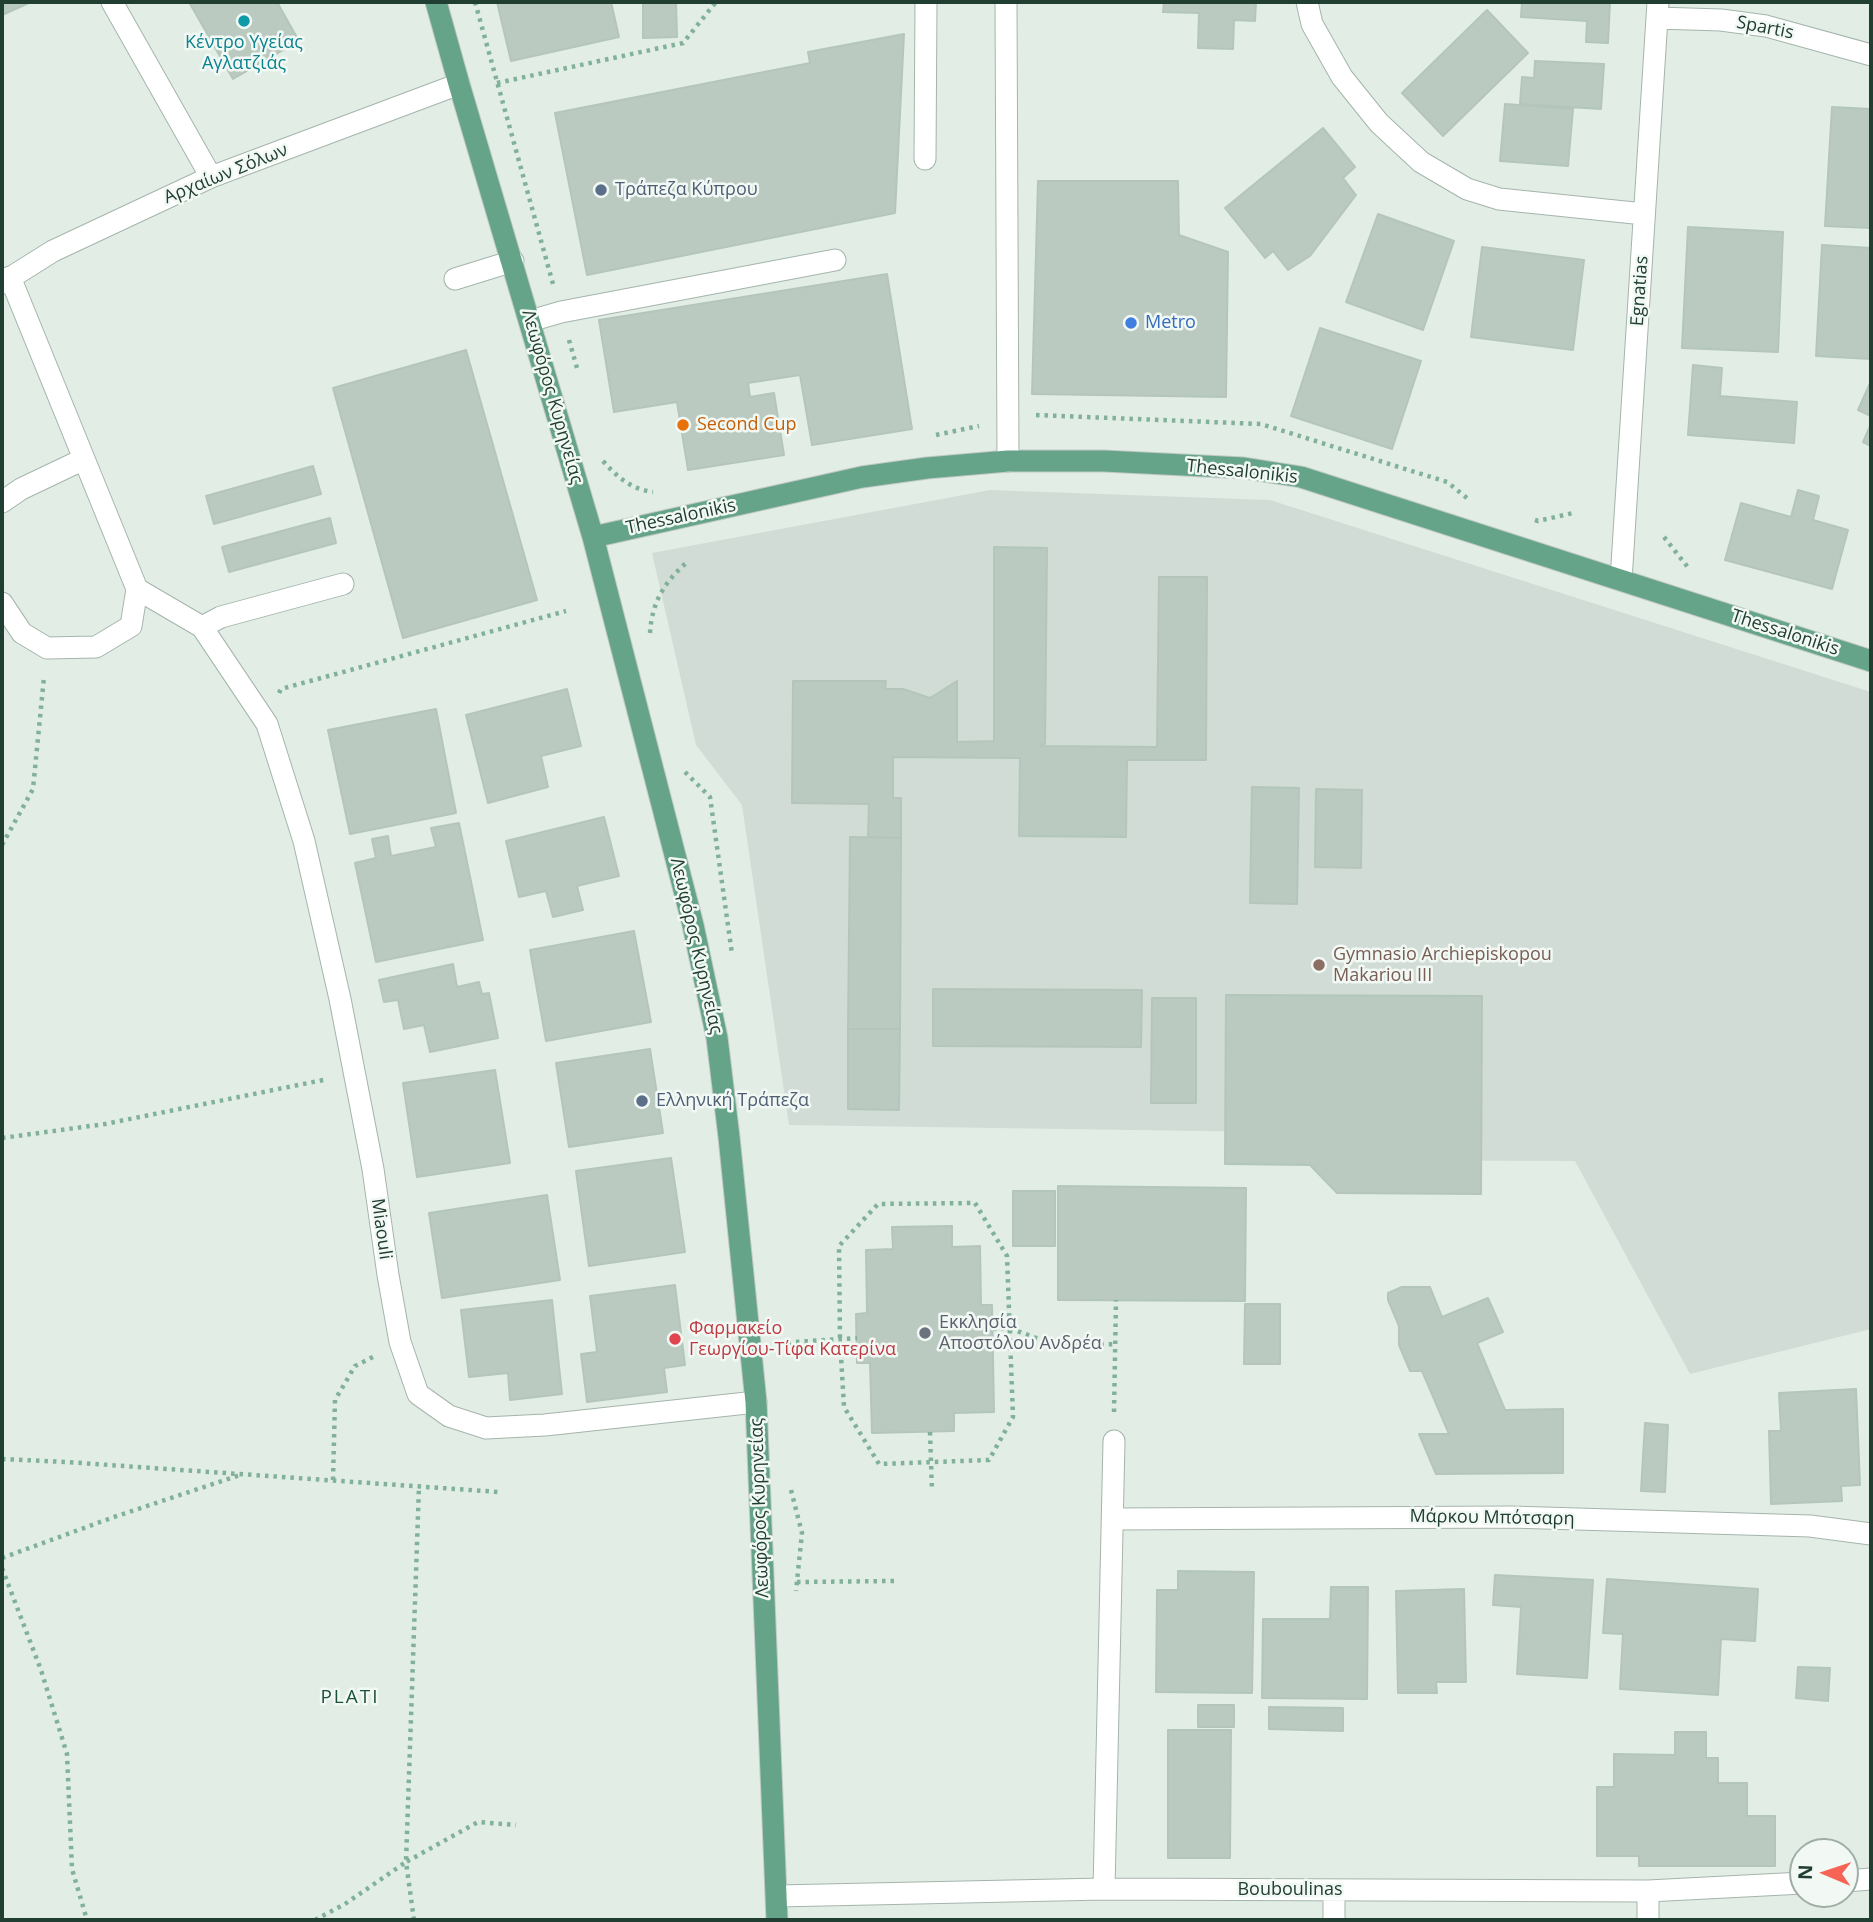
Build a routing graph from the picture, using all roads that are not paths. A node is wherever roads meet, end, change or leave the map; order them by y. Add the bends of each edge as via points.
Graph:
1 (112, 2) edge
2 (436, 2) edge
3 (926, 2) edge
4 (1006, 2) edge
5 (1307, 2) edge
6 (1657, 10) edge
7 (1871, 55) edge
8 (458, 84) junction
9 (925, 159) dead end
10 (211, 177) junction
11 (1644, 214) junction
12 (835, 260) dead end
13 (513, 261) junction
14 (455, 279) dead end
15 (6, 280) edge
16 (530, 321) junction
17 (84, 459) junction
18 (1008, 461) junction
19 (2, 502) edge
20 (593, 537) junction
21 (1621, 580) junction
22 (343, 584) dead end
23 (137, 589) junction
24 (2, 603) edge
25 (202, 626) junction
26 (1871, 661) edge
27 (756, 1402) junction
28 (1114, 1441) road end
29 (1113, 1519) junction
30 (1871, 1534) edge
31 (1789, 1884) edge
32 (1104, 1889) junction
33 (1334, 1890) junction
34 (1648, 1891) junction
35 (777, 1896) junction
36 (777, 1920) edge
37 (1334, 1920) edge
38 (1648, 1920) edge

1 - 10 street
2 - 8 main road, Λεωφόρος Κυρηνείας
3 - 9 street
4 - 18 street
5 - 11 street via 1312,24 1342,76 1379,123 1421,162 1466,189 1499,199
6 - 7 street, Spartis via 1766,26
6 - 11 street, Egnatias
8 - 10 street, Αρχαίων Σόλων
8 - 13 main road, Λεωφόρος Κυρηνείας
10 - 15 street, Αρχαίων Σόλων via 53,251
11 - 21 street, Egnatias
12 - 16 street
13 - 14 street
13 - 16 main road, Λεωφόρος Κυρηνείας
15 - 17 street
16 - 20 main road, Λεωφόρος Κυρηνείας
17 - 19 street
17 - 23 street
18 - 20 main road, Thessalonikis via 862,477
18 - 21 main road, Thessalonikis via 1211,466 1301,477
20 - 27 main road, Λεωφόρος Κυρηνείας via 684,887 717,1038
21 - 26 main road, Thessalonikis
22 - 25 street
23 - 24 street via 131,626 96,647 47,648 22,633
23 - 25 street
25 - 27 street, Miaouli via 267,724 304,841 373,1169 400,1342 418,1394 449,1416 486,1428
27 - 35 main road, Λεωφόρος Κυρηνείας
28 - 29 street
29 - 30 street, Μάρκου Μπότσαρη via 1511,1517 1810,1526
29 - 32 street
31 - 34 street, Bouboulinas
32 - 33 street, Bouboulinas
32 - 35 street, Bouboulinas
33 - 34 street, Bouboulinas
33 - 37 street
34 - 38 street
35 - 36 main road, Λεωφόρος Κυρηνείας

